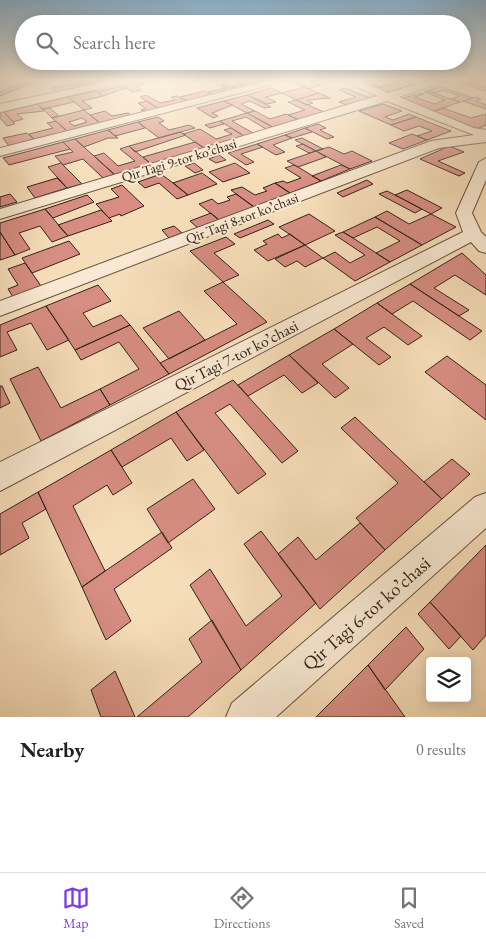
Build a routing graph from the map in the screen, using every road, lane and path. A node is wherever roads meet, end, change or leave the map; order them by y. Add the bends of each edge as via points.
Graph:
1 (152, 113) edge
2 (333, 113) edge
3 (428, 113) edge
4 (486, 134) edge
5 (486, 138) edge
6 (0, 152) edge
7 (486, 162) edge
8 (0, 214) edge
9 (479, 241) edge
10 (0, 309) edge
11 (0, 477) edge
12 (486, 508) edge
13 (246, 717) edge

1 - 6 street
2 - 8 street, Qir Tagi 9-tor koʼchasi
3 - 4 street
5 - 10 street, Qir Tagi 8-tor koʼchasi via 436,144
7 - 9 street via 464,213
9 - 11 street, Qir Tagi 7-tor koʼchasi
12 - 13 street, Qir Tagi 6-tor koʼchasi

